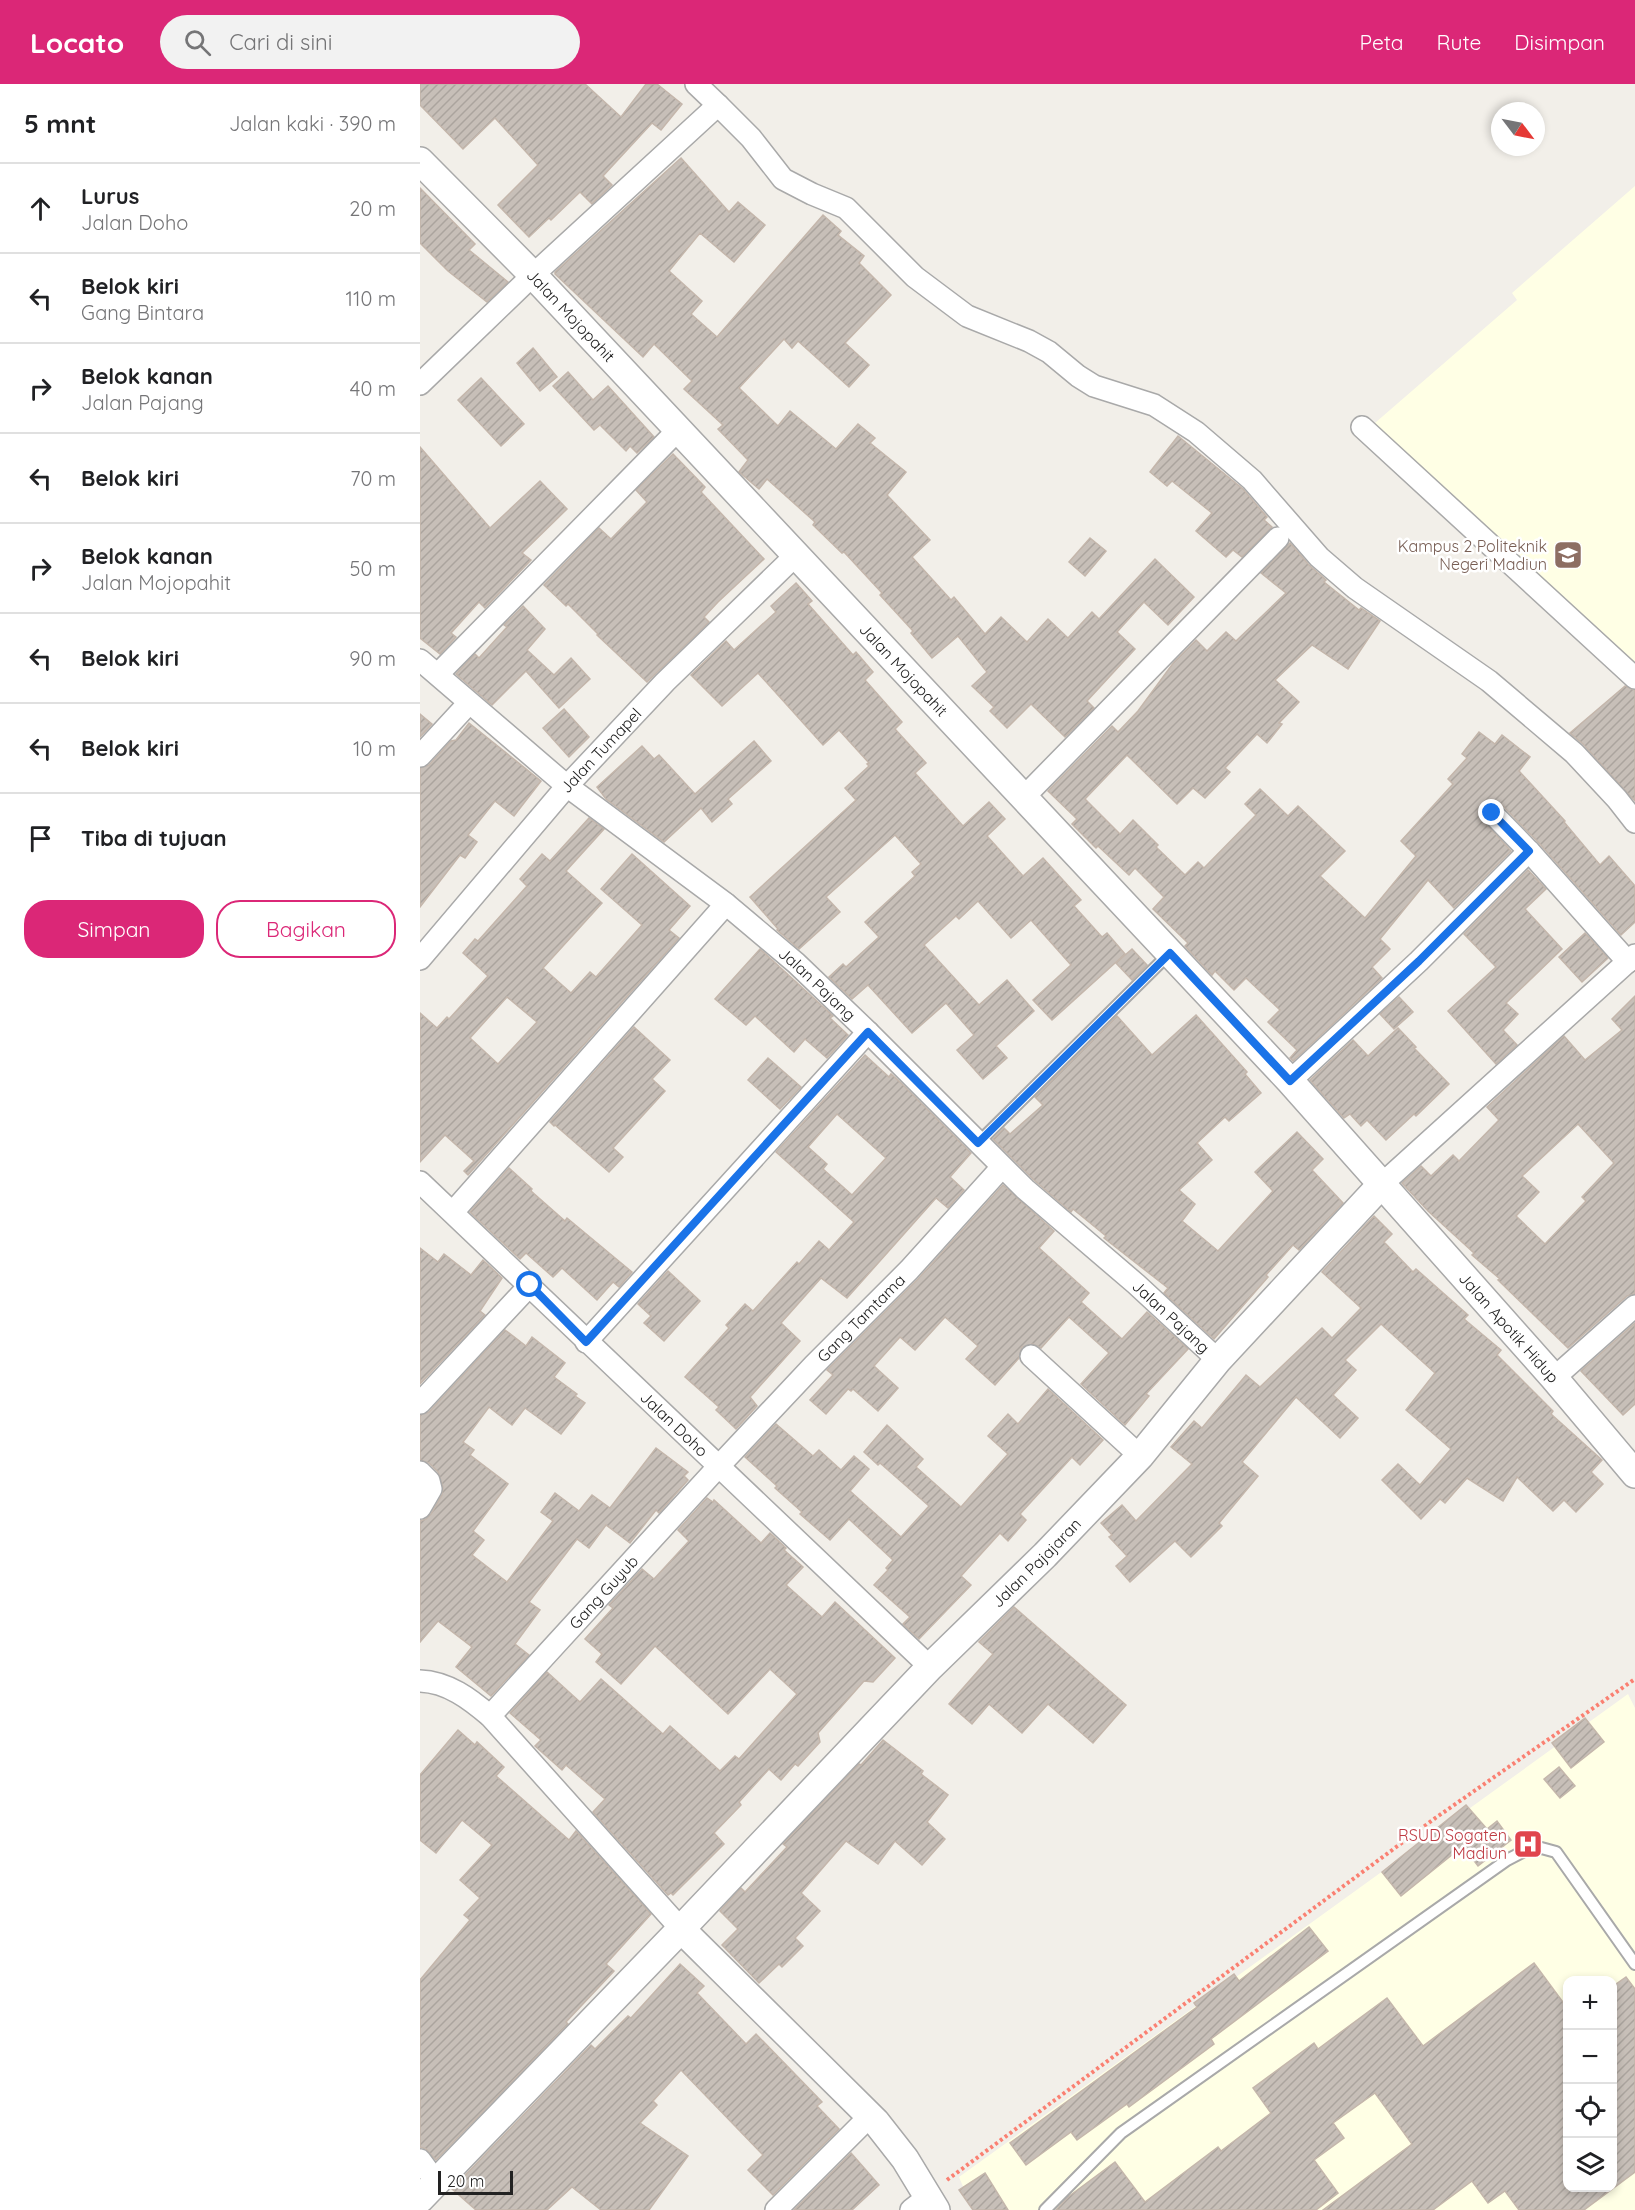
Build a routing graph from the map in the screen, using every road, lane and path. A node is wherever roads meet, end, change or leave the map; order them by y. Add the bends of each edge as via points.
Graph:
1 (696, 84) edge
2 (718, 105) junction
3 (420, 161) edge
4 (533, 275) junction
5 (420, 384) edge
6 (1362, 427) dead end
7 (678, 430) junction
8 (1278, 538) dead end
9 (796, 555) junction
10 (420, 660) edge
11 (438, 674) junction
12 (1635, 678) edge
13 (469, 704) junction
14 (420, 756) edge
15 (567, 786) junction
16 (1024, 797) junction
17 (1492, 813) dead end
18 (1635, 822) edge
19 (1529, 851) junction
20 (726, 904) junction
21 (1170, 953) junction
22 (420, 959) edge
23 (1631, 959) edge
24 (868, 1032) junction
25 (1290, 1081) junction
26 (978, 1143) junction
27 (1002, 1167) junction
28 (420, 1182) edge
29 (1381, 1185) junction
30 (453, 1212) junction
31 (530, 1285) junction
32 (1635, 1306) edge
33 (586, 1342) junction
34 (1031, 1356) dead end
35 (1218, 1360) junction
36 (1554, 1378) junction
37 (420, 1403) edge
38 (1140, 1456) junction
39 (718, 1467) junction
40 (420, 1472) edge
41 (1635, 1474) edge
42 (420, 1508) edge
43 (930, 1667) junction
44 (1635, 1679) edge
45 (420, 1681) edge
46 (490, 1716) junction
47 (681, 1929) junction
48 (1635, 1964) edge
49 (870, 2116) junction
50 (420, 2160) edge
51 (429, 2191) edge
52 (926, 2202) edge
53 (776, 2210) edge
54 (1045, 2210) edge

1 - 2 street
2 - 4 street
2 - 18 street via 751,138 783,179 846,208 915,277 967,316 1029,341 1094,386 1154,405 1196,432 1252,480 1319,557 1355,588 1490,681 1574,753
3 - 4 street, Jalan Mojopahit
4 - 5 street
4 - 7 street, Jalan Mojopahit
6 - 12 street
7 - 9 street, Jalan Mojopahit
7 - 11 street
8 - 16 street
9 - 15 street, Jalan Tumapel via 665,682
9 - 16 street, Jalan Mojopahit
10 - 11 street, Jalan Pajang
11 - 13 street, Jalan Pajang
13 - 14 street
13 - 15 street, Jalan Pajang
15 - 20 street, Jalan Pajang
15 - 22 street, Jalan Tumapel
16 - 21 street, Jalan Mojopahit
17 - 19 street
19 - 23 street
19 - 25 street
20 - 24 street, Jalan Pajang via 796,963
20 - 30 street
21 - 25 street, Jalan Mojopahit
21 - 26 lane
23 - 29 street
24 - 26 street, Jalan Pajang
24 - 33 street
25 - 29 street, Jalan Mojopahit
26 - 27 street, Jalan Pajang
27 - 35 street, Jalan Pajang
27 - 39 street, Gang Tamtama via 909,1270
28 - 30 street, Jalan Doho
29 - 35 street, Jalan Pajajaran
29 - 36 street, Jalan Apotik Hidup
30 - 31 street, Jalan Doho
31 - 33 street, Jalan Doho
31 - 37 street
32 - 36 street
33 - 39 street, Jalan Doho
34 - 38 street
35 - 38 street, Jalan Pajajaran
36 - 41 street, Jalan Apotik Hidup
38 - 43 street, Jalan Pajajaran
39 - 43 street, Jalan Doho
39 - 46 street, Gang Guyub
40 - 42 street via 431,1489
43 - 47 street, Jalan Pajajaran
44 - 52 path via 1434,1819
45 - 46 street via 451,1688
46 - 47 street
47 - 49 street
47 - 51 street, Jalan Pajajaran
48 - 54 lane via 1556,1852 1534,1846 1507,1860 1121,2133
49 - 52 street via 905,2159
49 - 53 street
50 - 51 street

